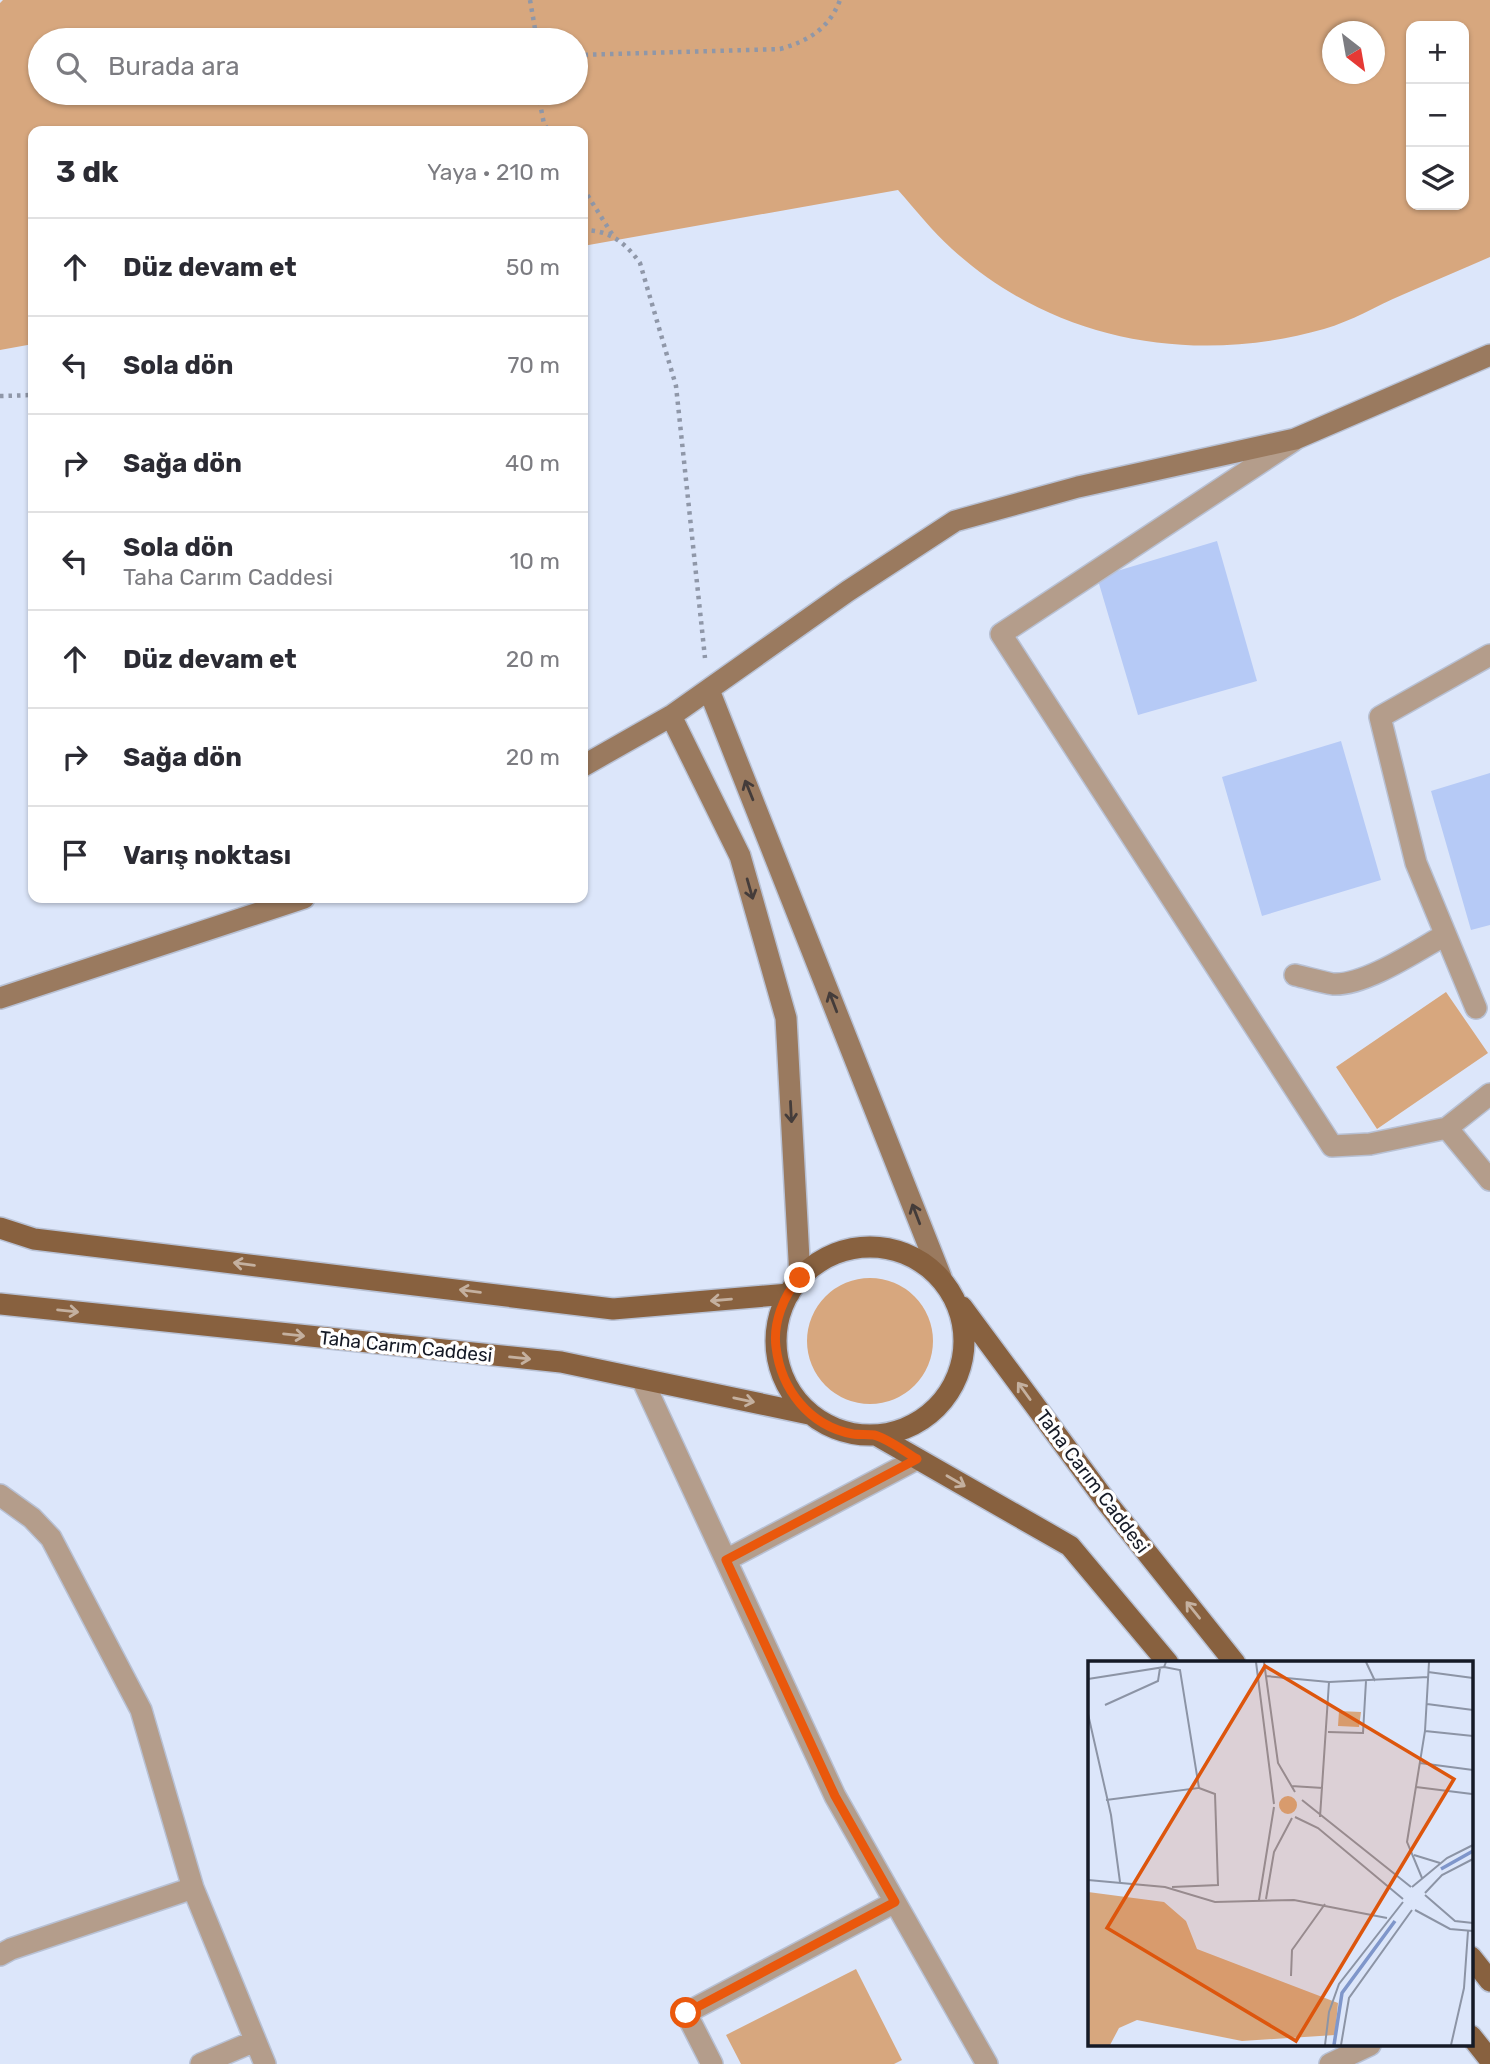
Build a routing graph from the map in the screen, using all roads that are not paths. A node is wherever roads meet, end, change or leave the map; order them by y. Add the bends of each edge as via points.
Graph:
1 (1490, 355) edge
2 (1295, 439) junction
3 (1490, 656) edge
4 (709, 690) junction
5 (671, 716) junction
6 (588, 763) edge
7 (289, 903) edge
8 (1445, 935) junction
9 (1295, 975) dead end
10 (0, 998) edge
11 (1476, 1009) dead end
12 (1490, 1094) edge
13 (1447, 1128) junction
14 (1490, 1180) edge
15 (0, 1228) edge
16 (941, 1277) junction
17 (794, 1286) junction
18 (955, 1296) junction
19 (0, 1304) edge
20 (642, 1379) junction
21 (809, 1414) junction
22 (876, 1435) junction
23 (917, 1459) junction
24 (0, 1495) edge
25 (726, 1560) junction
26 (1166, 1661) edge
27 (1234, 1661) edge
28 (193, 1888) junction
29 (895, 1902) junction
30 (0, 1955) edge
31 (1472, 1958) edge
32 (1490, 1981) edge
33 (1472, 2037) edge
34 (255, 2041) junction
35 (1368, 2046) edge
36 (1490, 2060) edge
37 (201, 2064) edge
38 (265, 2064) edge
39 (712, 2064) edge
40 (987, 2064) edge
41 (1330, 2064) edge

1 - 2 street
2 - 4 street via 1078,487 955,521
2 - 13 street via 1001,634 1332,1146 1370,1144
3 - 8 street via 1380,717 1416,863
4 - 5 street
16 -> 4 street
5 - 6 street
5 -> 17 street via 740,856 786,1018
7 - 10 street
8 - 9 street via 1384,970 1349,982 1336,984
8 - 11 street
12 - 13 street
13 - 14 street
17 -> 15 main road via 613,1309 34,1238
16 - 17 main road via 901,1251 854,1247 810,1267
16 - 18 main road
17 - 21 main road via 780,1310 775,1338 778,1366 790,1393
18 - 22 main road via 965,1349 945,1398 926,1417 902,1430
27 -> 18 main road, Taha Carım Caddesi via 1108,1504
19 -> 20 main road, Taha Carım Caddesi via 561,1362
20 -> 21 main road, Taha Carım Caddesi
20 - 25 street
21 - 22 main road via 829,1427
22 - 23 main road
23 - 25 street
23 -> 26 main road via 1070,1546
24 - 28 street via 51,1538 141,1710
25 - 29 street via 835,1796
28 - 30 street
28 - 34 street
29 - 39 street via 686,2013
29 - 40 street
31 - 32 main road
33 - 36 main road
34 - 37 street
34 - 38 street
35 - 41 street

